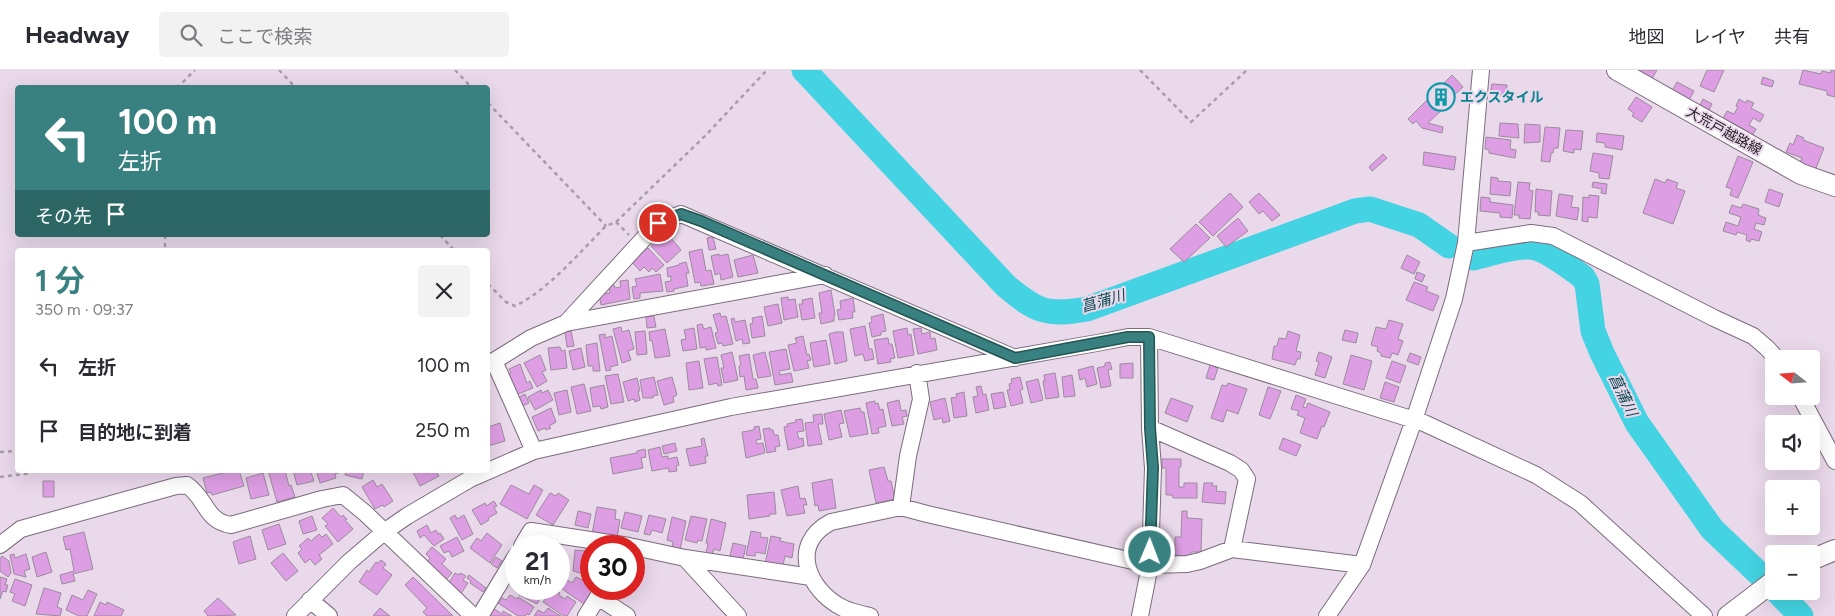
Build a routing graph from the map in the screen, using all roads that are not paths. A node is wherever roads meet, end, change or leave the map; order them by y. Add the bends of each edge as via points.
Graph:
1 (1481, 70) edge
2 (1616, 70) edge
3 (1835, 186) edge
4 (1466, 243) junction
5 (825, 275) junction
6 (566, 323) junction
7 (1149, 337) junction
8 (1770, 350) edge
9 (1015, 358) junction
10 (917, 373) junction
11 (1805, 405) edge
12 (1414, 420) junction
13 (1150, 428) junction
14 (534, 451) junction
15 (1835, 462) edge
16 (490, 471) edge
17 (484, 473) edge
18 (901, 506) junction
19 (384, 532) junction
20 (529, 535) edge
21 (557, 535) edge
22 (0, 544) edge
23 (645, 549) edge
24 (1232, 549) junction
25 (1835, 550) edge
26 (1820, 556) edge
27 (685, 558) junction
28 (1150, 565) junction
29 (1362, 565) junction
30 (505, 574) edge
31 (811, 576) junction
32 (1765, 588) edge
33 (310, 600) junction
34 (596, 600) edge
35 (609, 600) edge
36 (295, 616) edge
37 (329, 616) edge
38 (473, 616) edge
39 (480, 616) edge
40 (586, 616) edge
41 (628, 616) edge
42 (738, 616) edge
43 (870, 616) edge
44 (1140, 616) edge
45 (1327, 616) edge
46 (1704, 616) edge
47 (1728, 616) edge

1 - 4 street
2 - 3 main road, 大荒戸越路線 via 1801,174
4 - 8 street via 1531,233 1553,236 1753,336
4 - 12 street via 1454,299
5 - 6 street
5 - 6 street via 681,214 658,223
5 - 9 street
6 - 14 street via 531,338 494,362
7 - 9 street via 1128,337
7 - 12 street
7 - 13 street
9 - 10 street
10 - 14 street via 731,407
10 - 18 street via 921,399
11 - 15 street
12 - 29 street
12 - 46 street via 1536,475 1580,503
13 - 24 street via 1241,470 1247,479
13 - 28 street via 1153,468
14 - 16 street
17 - 19 street via 424,505
18 - 28 street
18 - 31 street via 847,517 821,527 806,555
19 - 22 street via 342,495 231,525 220,523 187,485 21,529
19 - 33 street
19 - 38 street
20 - 21 street via 531,531
23 - 27 street
24 - 28 street via 1194,563
24 - 29 street
25 - 26 main road
27 - 31 street
27 - 42 street
28 - 44 street
29 - 45 street
30 - 39 street
31 - 43 street via 828,597 843,608
32 - 47 main road
33 - 36 street
33 - 37 street
34 - 40 street
35 - 41 street

